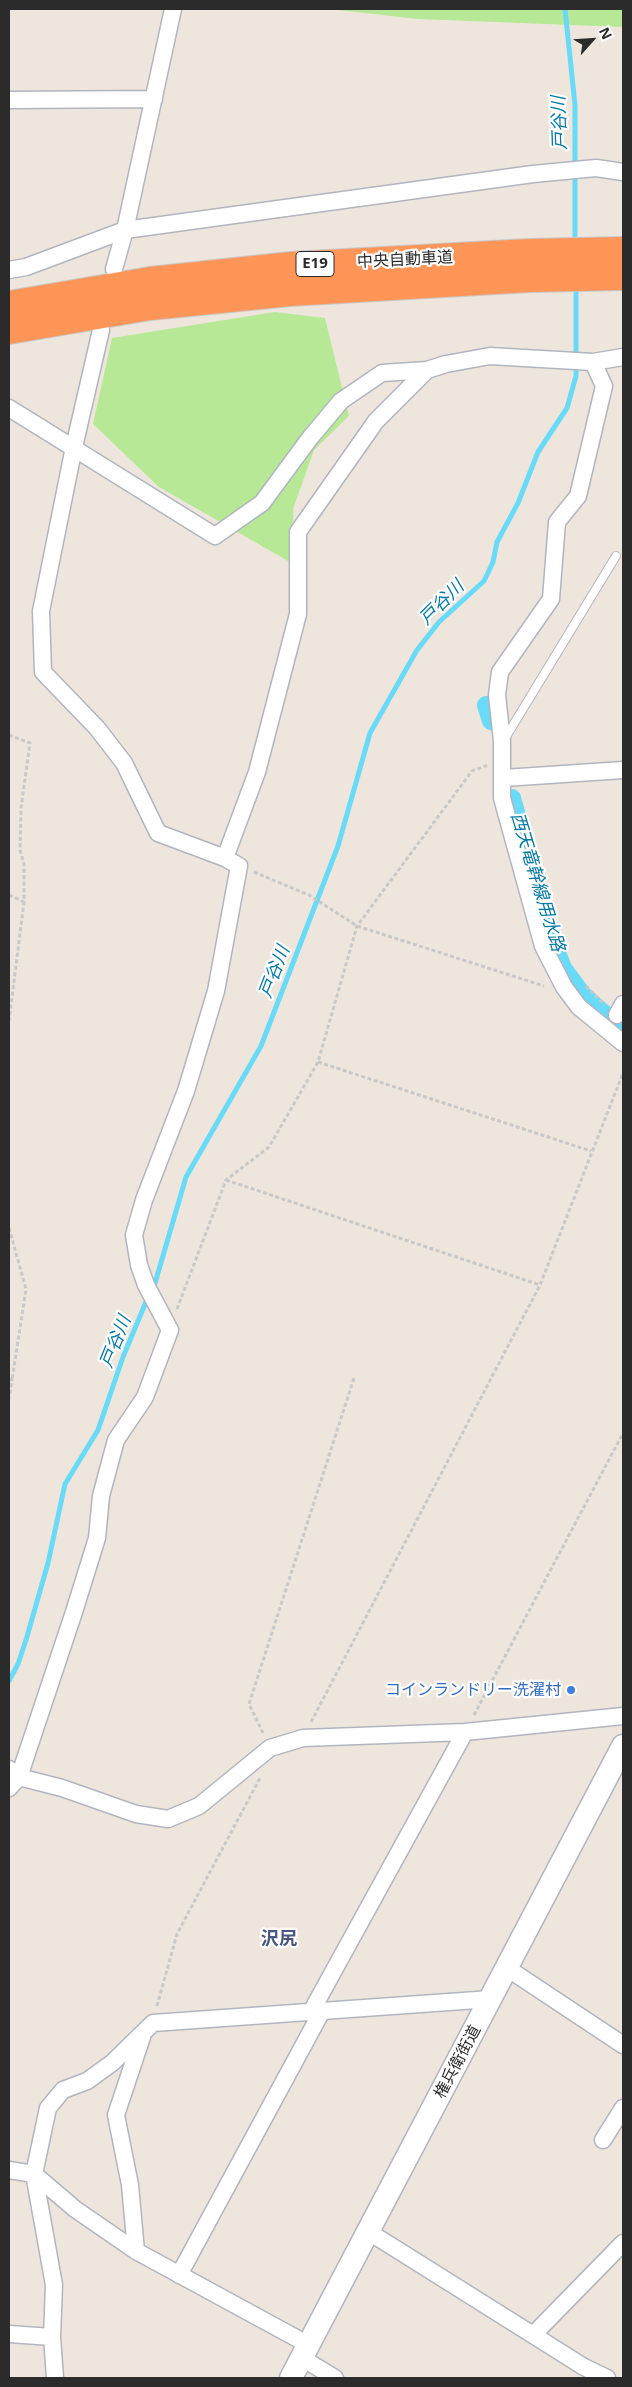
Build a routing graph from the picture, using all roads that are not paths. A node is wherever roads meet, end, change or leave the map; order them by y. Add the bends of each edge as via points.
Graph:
1 (173, 9) edge
2 (154, 99) junction
3 (9, 100) edge
4 (623, 172) edge
5 (125, 230) junction
6 (623, 252) edge
7 (114, 269) dead end
8 (9, 270) edge
9 (623, 276) edge
10 (9, 305) edge
11 (9, 330) edge
12 (101, 330) dead end
13 (623, 357) edge
14 (590, 362) junction
15 (427, 370) junction
16 (9, 408) edge
17 (74, 447) junction
18 (616, 556) dead end
19 (502, 741) junction
20 (623, 770) edge
21 (504, 778) junction
22 (225, 858) junction
23 (623, 1043) edge
24 (623, 1716) edge
25 (465, 1732) junction
26 (623, 1746) edge
27 (12, 1778) edge
28 (507, 1968) junction
29 (491, 1999) junction
30 (317, 2012) junction
31 (148, 2028) junction
32 (623, 2045) edge
33 (623, 2108) edge
34 (603, 2140) dead end
35 (9, 2170) edge
36 (34, 2174) junction
37 (369, 2232) junction
38 (623, 2243) edge
39 (136, 2251) junction
40 (179, 2275) junction
41 (9, 2334) edge
42 (533, 2335) junction
43 (52, 2337) junction
44 (305, 2352) junction
45 (55, 2378) edge
46 (291, 2378) edge
47 (335, 2378) edge
48 (607, 2378) edge

1 - 2 street
2 - 3 street
2 - 5 street
4 - 5 street via 596,168 534,174
5 - 7 street
5 - 8 street via 26,267
6 - 10 highway, 中央自動車道 / E19 via 291,266 150,281
9 - 11 highway, 中央自動車道 / E19 via 290,292 150,306
12 - 17 street
13 - 14 street
14 - 15 street via 490,356
14 - 19 street via 604,386 578,496 557,522 551,599 500,672 496,695
15 - 17 street via 382,373 341,401 262,503 216,536
15 - 22 street via 376,421 298,532 298,614 258,772
16 - 17 street
17 - 22 street via 41,611 43,672 97,728 124,763 158,833
18 - 19 lane
19 - 21 street
20 - 21 street
21 - 23 street via 502,798 543,946 564,987 579,1007
22 - 27 street via 239,866 216,991 186,1091 134,1235 146,1285 170,1330 145,1398 116,1440 101,1496 97,1538
24 - 25 street
25 - 27 street via 303,1738 270,1748 199,1806 168,1819 136,1814 62,1788
25 - 30 street
26 - 28 street, 権兵衛街道
28 - 29 street, 権兵衛街道
28 - 32 street
29 - 30 street
29 - 37 street, 権兵衛街道
30 - 31 street
30 - 40 street
31 - 36 street via 112,2063 87,2081 63,2090 48,2108
31 - 39 street via 116,2116 130,2185
33 - 34 street
35 - 36 street
36 - 39 street via 74,2209
36 - 43 street via 54,2285
37 - 42 street
37 - 44 street, 権兵衛街道
38 - 42 street
39 - 40 street
40 - 44 street
41 - 43 street
42 - 48 street
43 - 45 street
44 - 46 street, 権兵衛街道
44 - 47 street

